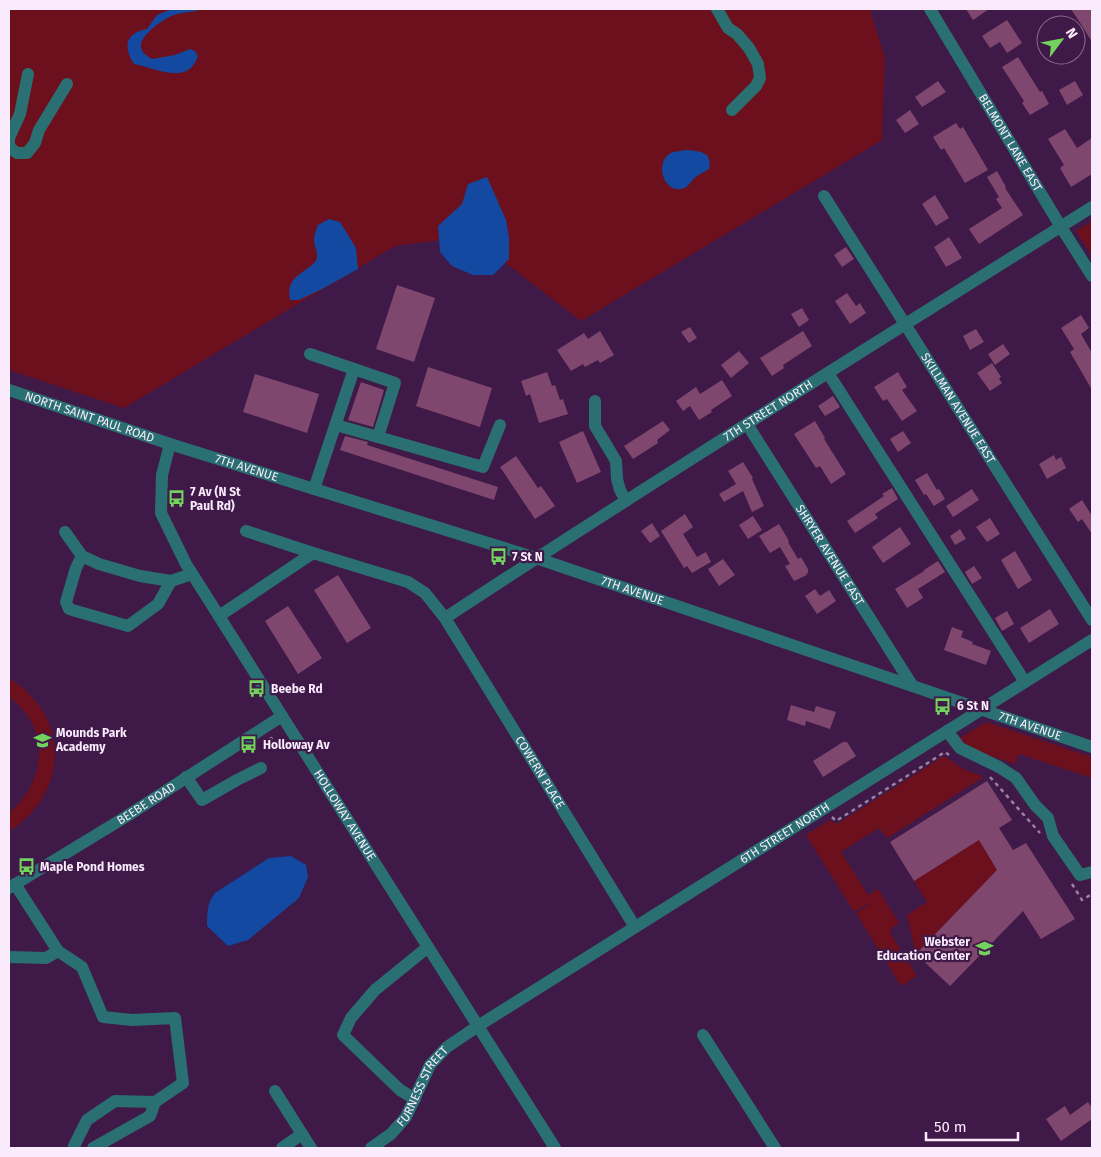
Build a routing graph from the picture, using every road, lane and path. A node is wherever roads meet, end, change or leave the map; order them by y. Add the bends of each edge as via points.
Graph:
1 (717, 9) edge
2 (930, 9) edge
3 (28, 74) dead end
4 (67, 84) dead end
5 (732, 110) dead end
6 (824, 196) dead end
7 (1092, 207) edge
8 (1061, 227) junction
9 (1092, 276) edge
10 (905, 324) junction
11 (310, 354) dead end
12 (354, 369) junction
13 (828, 373) junction
14 (9, 390) edge
15 (595, 401) dead end
16 (746, 424) junction
17 (336, 425) junction
18 (500, 425) dead end
19 (378, 437) junction
20 (170, 444) junction
21 (314, 488) junction
22 (626, 500) junction
23 (246, 531) dead end
24 (65, 532) dead end
25 (313, 553) junction
26 (82, 556) junction
27 (536, 558) junction
28 (192, 574) junction
29 (171, 582) junction
30 (219, 616) junction
31 (445, 618) junction
32 (1092, 620) edge
33 (1092, 640) edge
34 (1025, 682) junction
35 (912, 685) junction
36 (982, 709) junction
37 (282, 716) junction
38 (947, 731) junction
39 (1092, 746) edge
40 (954, 758) dead end
41 (261, 768) dead end
42 (986, 772) dead end
43 (186, 777) junction
44 (823, 809) junction
45 (1040, 834) dead end
46 (1092, 872) edge
47 (1072, 884) dead end
48 (12, 886) edge
49 (1092, 894) edge
50 (635, 927) junction
51 (428, 947) junction
52 (58, 951) junction
53 (9, 957) edge
54 (478, 1026) junction
55 (704, 1034) dead end
56 (275, 1091) dead end
57 (415, 1099) junction
58 (155, 1102) junction
59 (302, 1134) junction
60 (76, 1148) edge
61 (93, 1148) edge
62 (282, 1148) edge
63 (311, 1148) edge
64 (371, 1148) edge
65 (555, 1148) edge
66 (775, 1148) edge

1 - 5 street via 728,28 737,34 758,64 760,78 756,86
2 - 8 street, BELMONT LANE EAST
3 - 4 street via 20,114 9,138 10,146 17,152 27,153 35,143 39,130
6 - 10 street, SKILLMAN AVENUE EAST
7 - 8 street, 7TH STREET NORTH
8 - 9 street, BELMONT LANE EAST
8 - 10 street, 7TH STREET NORTH
10 - 13 street, 7TH STREET NORTH
10 - 32 street, SKILLMAN AVENUE EAST
11 - 12 street
12 - 17 street
12 - 19 street via 395,383
13 - 16 street, 7TH STREET NORTH
13 - 34 street
14 - 20 street, NORTH SAINT PAUL ROAD
15 - 22 street via 595,426 616,461 617,479
16 - 22 street, 7TH STREET NORTH
16 - 35 street, SHRYER AVENUE EAST
17 - 19 street
17 - 21 street
18 - 19 street via 483,466
20 - 21 street, 7TH AVENUE
20 - 28 street, HOLLOWAY AVENUE via 162,475 161,513
21 - 27 street, 7TH AVENUE
22 - 27 street, 7TH STREET NORTH
23 - 25 street, COWERN PLACE
24 - 26 street
25 - 30 street
25 - 31 street, COWERN PLACE via 408,582 425,592
26 - 29 street via 140,576
26 - 29 street via 66,602 68,609 128,626 158,604
27 - 31 street, 7TH STREET NORTH
27 - 35 street, 7TH AVENUE
28 - 29 street
28 - 30 street, HOLLOWAY AVENUE
30 - 37 street, HOLLOWAY AVENUE
31 - 50 street, COWERN PLACE
33 - 34 street, 6TH STREET NORTH
34 - 36 street, 6TH STREET NORTH
35 - 36 street, 7TH AVENUE
36 - 38 street, 6TH STREET NORTH
36 - 39 street, 7TH AVENUE
37 - 43 street, BEEBE ROAD
37 - 51 street, HOLLOWAY AVENUE
38 - 44 street, 6TH STREET NORTH
38 - 46 street via 960,748 999,766 1016,778 1048,818 1054,836 1080,875
40 - 44 path via 946,752 836,821
41 - 43 street via 202,800
42 - 45 path
43 - 48 street, BEEBE ROAD
44 - 50 street, 6TH STREET NORTH
47 - 49 path via 1082,900
48 - 52 street
50 - 54 street, 6TH STREET NORTH
51 - 54 street, HOLLOWAY AVENUE
51 - 57 street via 376,990 351,1018 343,1035 400,1090
52 - 53 street via 46,958
52 - 58 street via 82,968 103,1017 132,1020 175,1018 183,1082
54 - 57 street, FURNESS STREET via 447,1047 430,1065
54 - 65 street, HOLLOWAY AVENUE
55 - 66 street
56 - 59 street
57 - 64 street, FURNESS STREET via 406,1117 391,1134
58 - 60 street via 116,1101 87,1120
58 - 61 street via 150,1116
59 - 62 street
59 - 63 street

